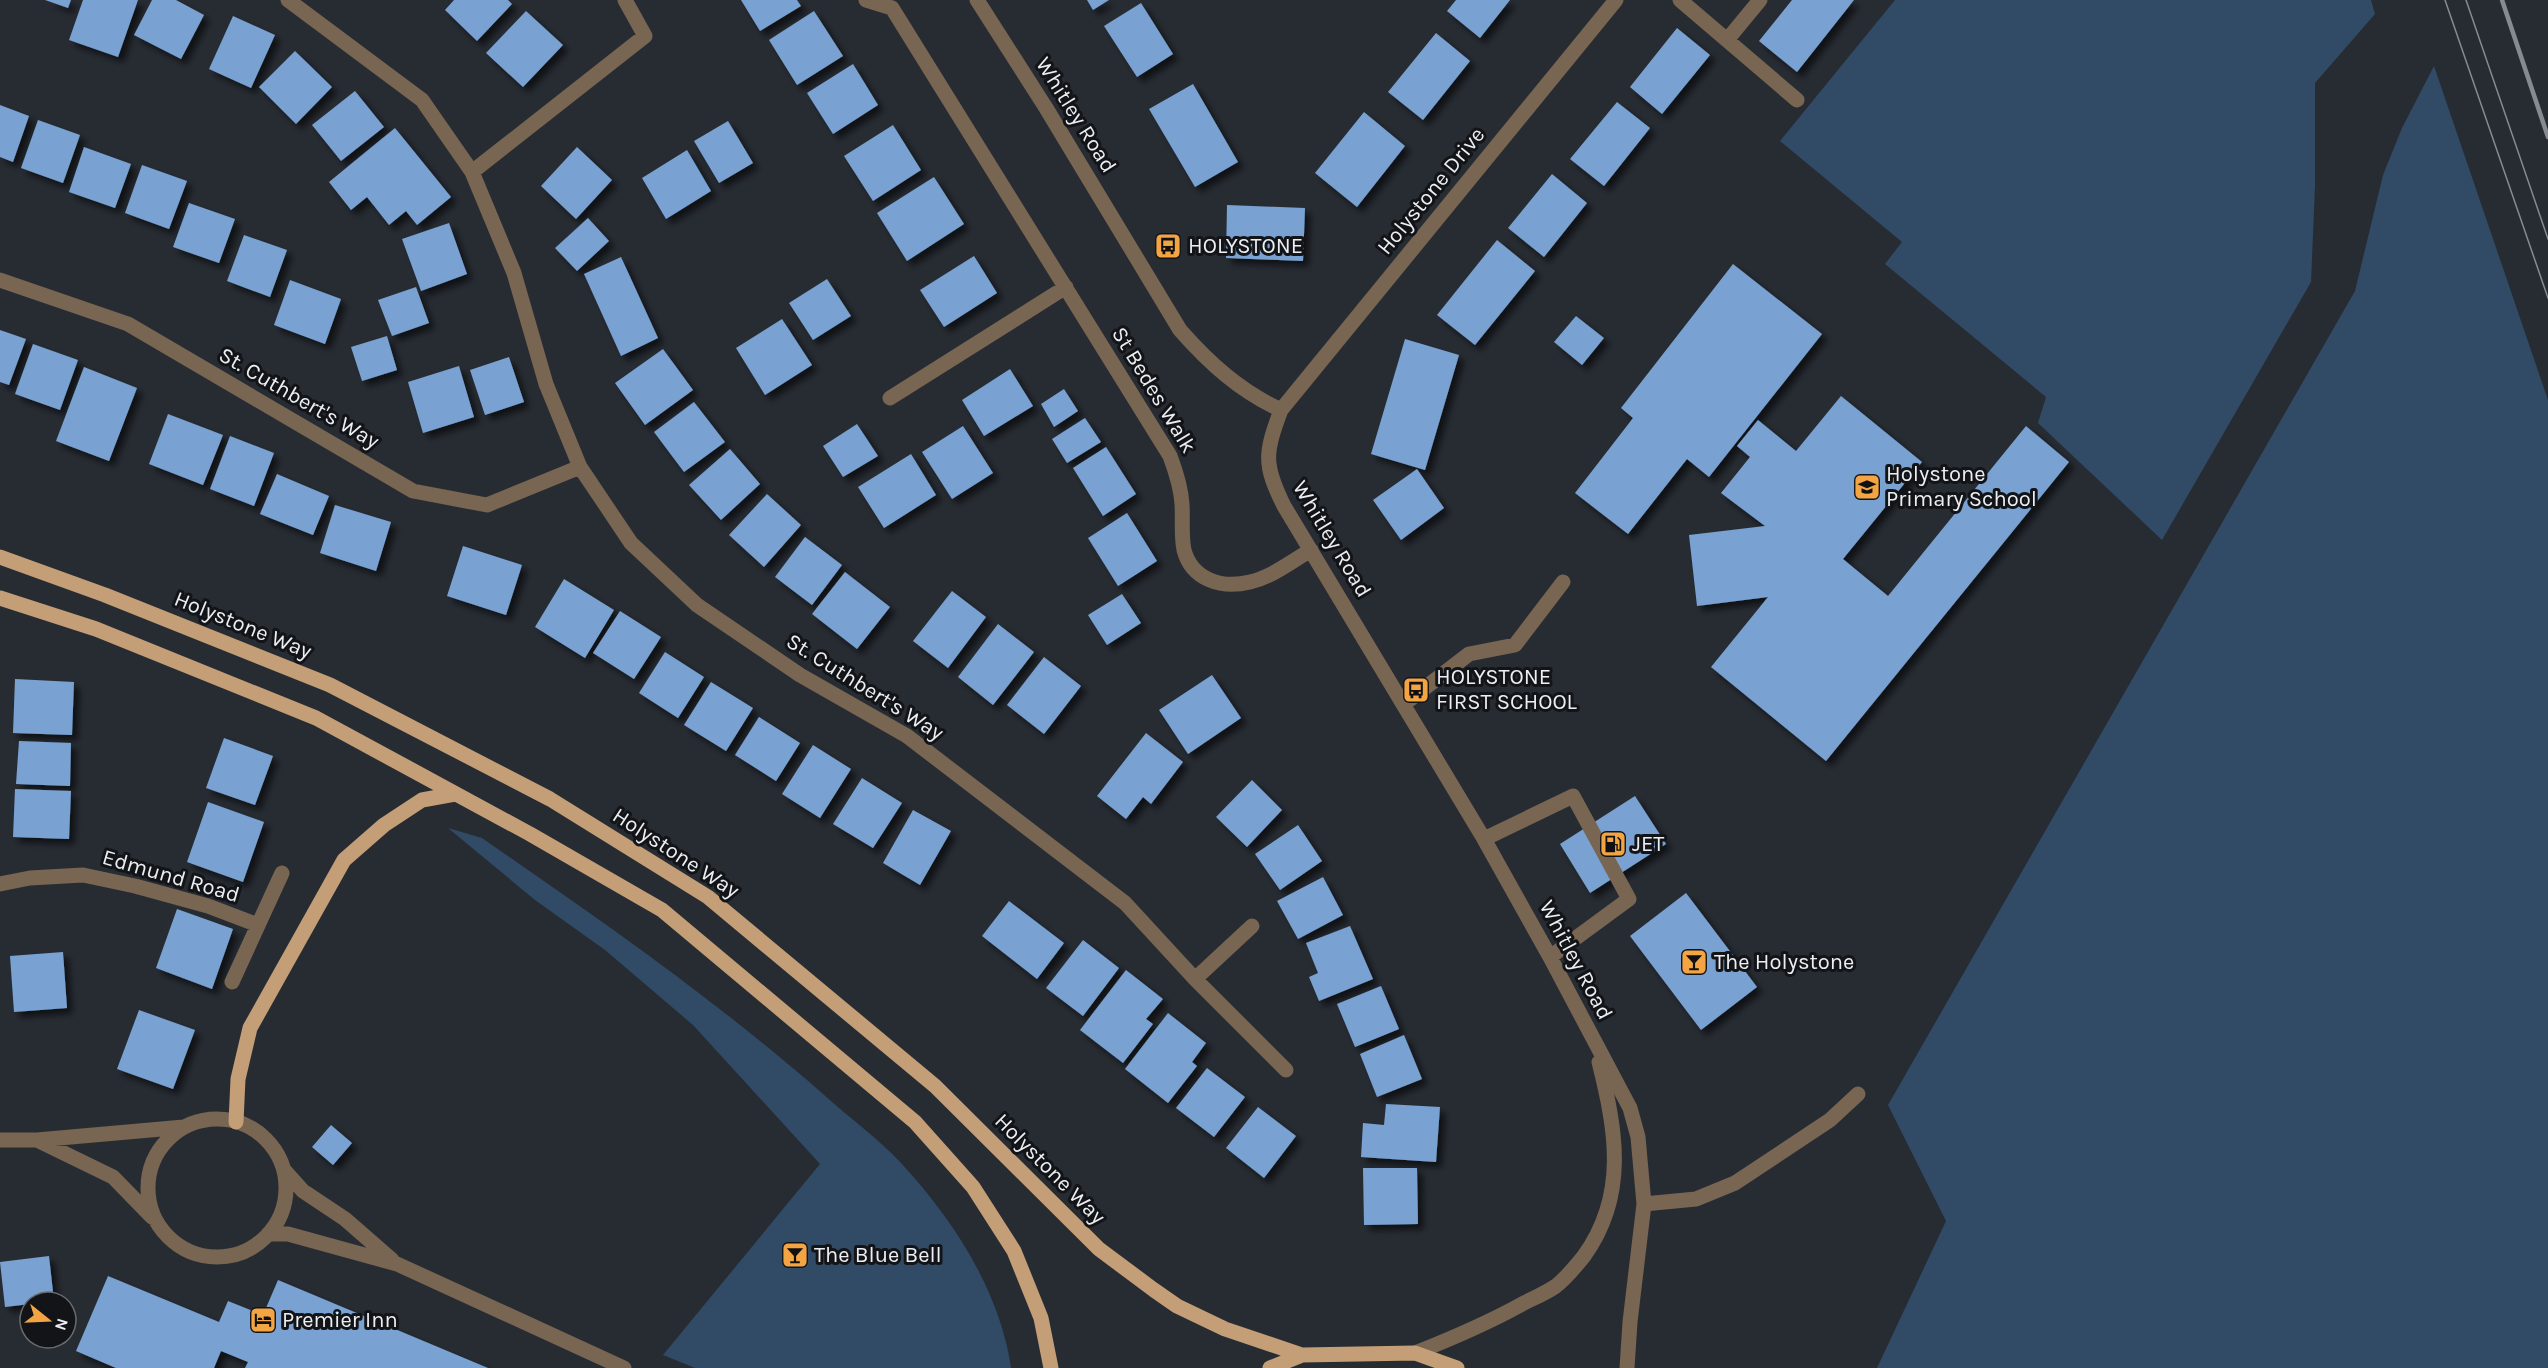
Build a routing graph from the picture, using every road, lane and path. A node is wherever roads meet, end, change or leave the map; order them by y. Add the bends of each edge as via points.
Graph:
1 (288, 0) edge
2 (625, 0) edge
3 (866, 0) edge
4 (977, 0) edge
5 (1616, 0) edge
6 (1680, 0) edge
7 (1761, 0) edge
8 (1727, 40) junction
9 (1797, 100) dead end
10 (472, 172) junction
11 (0, 280) edge
12 (1066, 287) junction
13 (890, 398) dead end
14 (1281, 410) junction
15 (580, 467) junction
16 (1311, 550) junction
17 (0, 557) edge
18 (1563, 582) dead end
19 (0, 598) edge
20 (1404, 704) junction
21 (455, 794) junction
22 (1484, 839) junction
23 (282, 873) dead end
24 (0, 884) edge
25 (258, 925) junction
26 (1252, 926) dead end
27 (1550, 957) junction
28 (1195, 979) junction
29 (232, 982) dead end
30 (1593, 1039) junction
31 (1286, 1070) dead end
32 (1858, 1094) dead end
33 (236, 1122) junction
34 (184, 1127) junction
35 (0, 1140) edge
36 (37, 1140) junction
37 (285, 1171) junction
38 (1644, 1204) junction
39 (156, 1221) junction
40 (268, 1234) junction
41 (397, 1264) junction
42 (1415, 1353) junction
43 (1302, 1355) junction
44 (600, 1363) edge
45 (624, 1368) edge
46 (1051, 1368) edge
47 (1270, 1368) edge
48 (1457, 1368) edge
49 (1627, 1368) edge

1 - 10 street, St. Cuthbert's Way via 422,100
2 - 10 street via 645,36
3 - 12 street, St Bedes Walk via 892,8
4 - 14 street, Whitley Road via 1180,330 1238,386
5 - 14 street, Holystone Drive
6 - 8 street
7 - 8 street
8 - 9 street
10 - 15 street, St. Cuthbert's Way via 514,273 546,384
11 - 15 street, St. Cuthbert's Way via 128,324 413,491 487,505
12 - 13 street
12 - 16 street, St Bedes Walk via 1170,456 1179,479 1184,548 1190,566 1199,576 1233,585 1252,582
14 - 16 street, Whitley Road via 1267,459 1271,479
15 - 28 street, St. Cuthbert's Way via 631,543 697,605 800,675 907,736 1125,903
16 - 20 street, Whitley Road
17 - 43 main road, Holystone Way via 330,685 550,799 708,897 935,1086 1099,1249 1177,1306 1225,1329
18 - 20 street via 1515,645 1469,654
19 - 21 main road via 96,629 315,718
20 - 22 street, Whitley Road
21 - 33 main road via 422,800 384,825 344,860 250,1028 238,1079
21 - 46 main road via 662,910 915,1122 973,1187 1014,1251 1041,1317
22 - 27 street, Whitley Road
22 - 27 street via 1573,796 1629,899
23 - 25 street, Edmund Road
24 - 25 street, Edmund Road via 83,875 208,906
25 - 29 street, Edmund Road
26 - 28 street
27 - 30 street, Whitley Road
28 - 31 street, St. Cuthbert's Way
30 - 38 street, Whitley Road via 1630,1108 1638,1137
30 - 42 street, Whitley Road via 1615,1143 1615,1178 1595,1240 1556,1286 1486,1324
32 - 38 street via 1830,1120 1735,1183 1695,1199
33 - 34 street via 205,1120
33 - 37 street via 265,1137
34 - 36 street
34 - 39 street via 167,1140 154,1158 148,1179 149,1201
35 - 36 street
36 - 39 street via 113,1177
37 - 40 street via 287,1191 283,1210
37 - 41 street via 303,1191 345,1219
38 - 49 street, Whitley Road
39 - 40 street via 170,1239 189,1252 212,1258 234,1256 255,1246
40 - 41 street via 288,1234
41 - 44 street
42 - 43 main road
42 - 48 main road
43 - 47 main road
44 - 45 street

